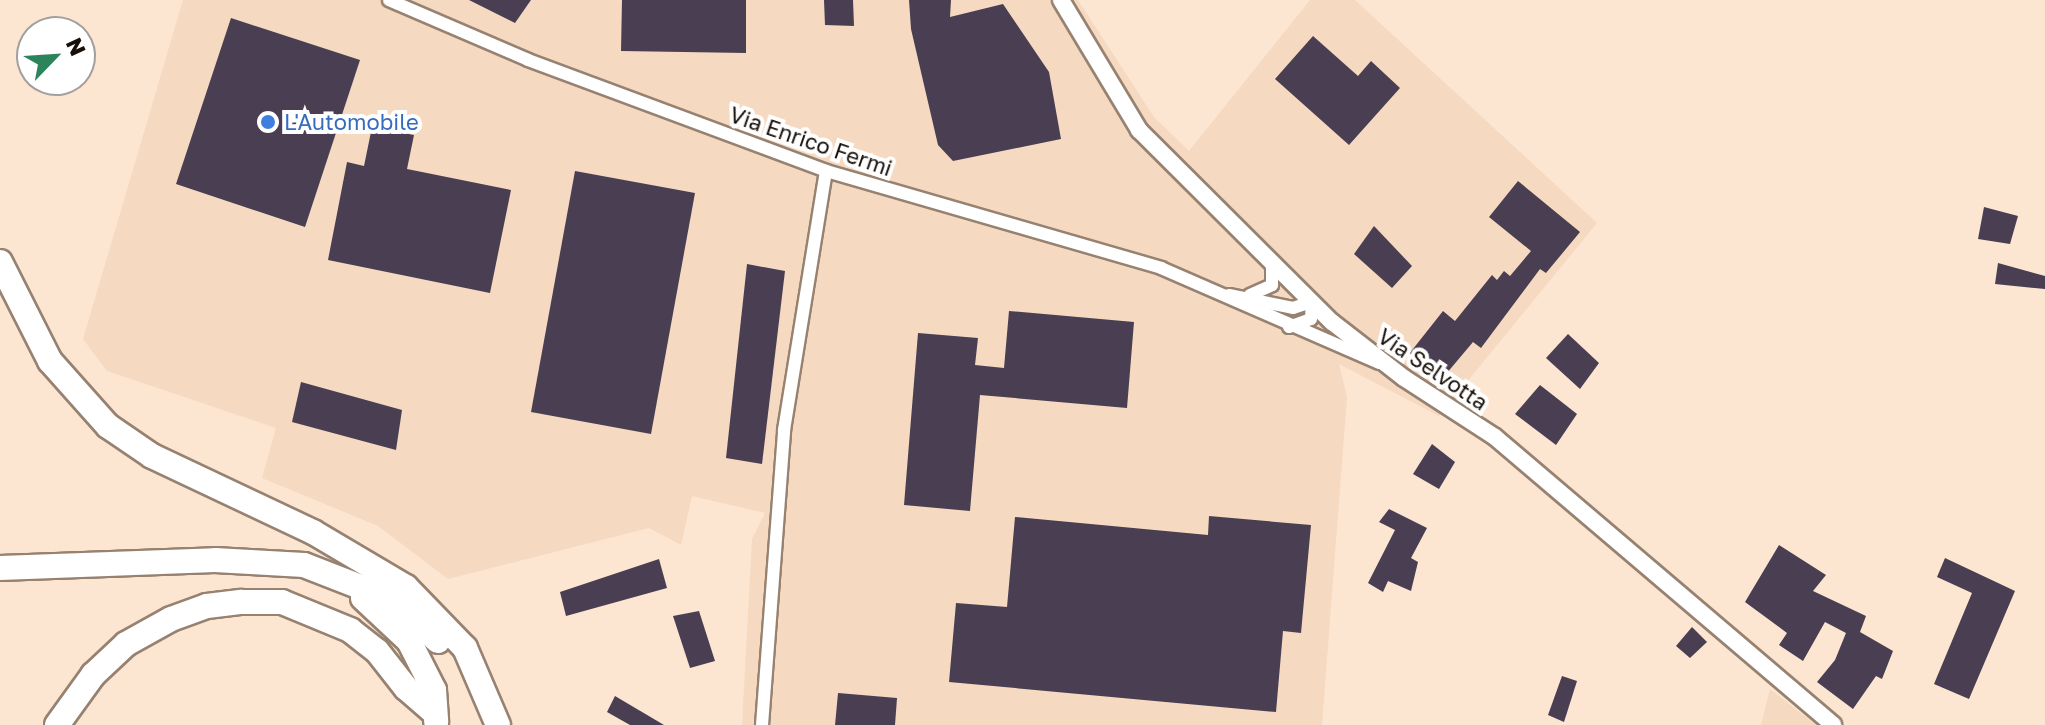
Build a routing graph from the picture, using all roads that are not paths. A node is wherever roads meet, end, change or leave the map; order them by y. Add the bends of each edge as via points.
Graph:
1 (389, 0) edge
2 (1061, 0) edge
3 (826, 171) junction
4 (0, 262) edge
5 (1272, 262) junction
6 (1229, 295) junction
7 (1249, 295) junction
8 (1312, 302) junction
9 (1287, 327) junction
10 (1385, 365) junction
11 (283, 566) junction
12 (0, 568) edge
13 (477, 680) junction
14 (435, 718) edge
15 (57, 725) edge
16 (498, 725) edge
17 (762, 725) edge
18 (1833, 725) edge

1 - 3 street, Via Enrico Fermi via 528,60
2 - 5 street, Via Selvotta via 1139,130
3 - 6 street, Via Enrico Fermi via 1161,268
3 - 17 street via 784,430
4 - 13 highway via 50,361 108,426 152,456 313,532 388,574 455,636
5 - 7 street via 1272,285
5 - 8 street, Via Selvotta
6 - 7 street, Via Enrico Fermi
6 - 9 street, Via Enrico Fermi
7 - 8 street, Via Enrico Fermi via 1293,308
8 - 9 street via 1311,319
8 - 10 street, Via Selvotta
9 - 10 street, Via Enrico Fermi
10 - 18 street, Via Selvotta via 1495,437
11 - 12 highway via 215,560
11 - 13 highway via 324,570 391,599
11 - 14 highway via 359,596 391,621 425,670 434,690
13 - 16 highway
14 - 15 highway via 377,651 350,630 282,602 242,602 207,606 171,619 126,644 93,675

